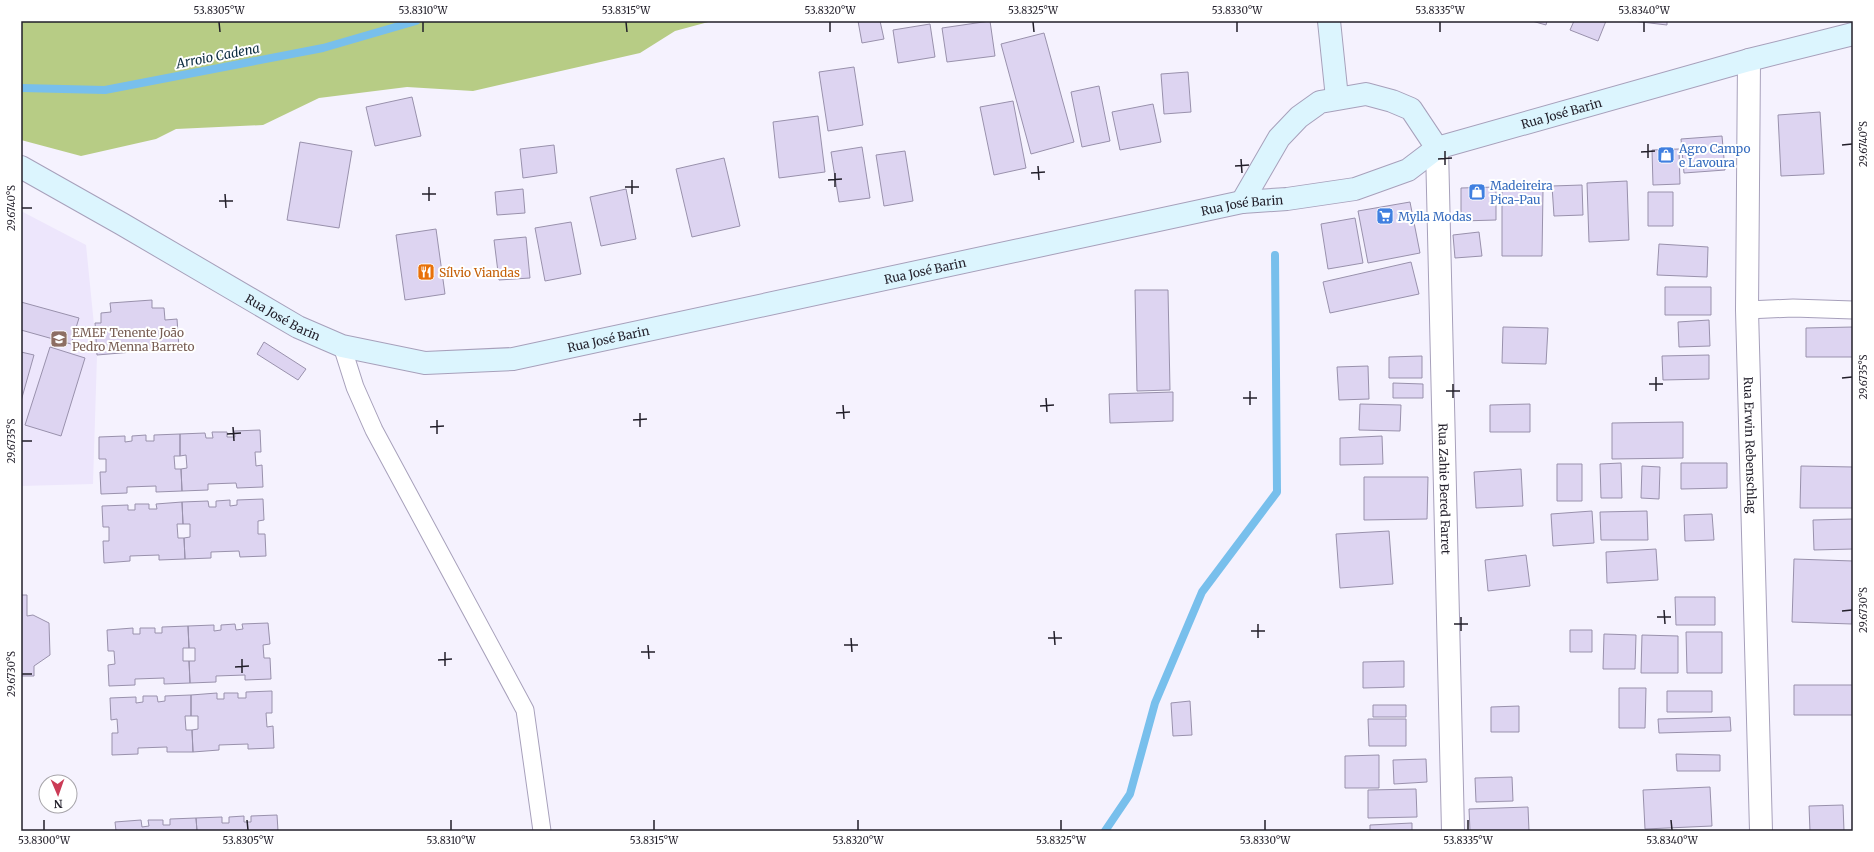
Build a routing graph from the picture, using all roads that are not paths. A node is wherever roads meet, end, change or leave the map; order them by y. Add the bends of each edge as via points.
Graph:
1 (1329, 21) edge
2 (1853, 34) edge
3 (1749, 60) junction
4 (1337, 98) junction
5 (1437, 148) junction
6 (21, 167) edge
7 (1242, 202) junction
8 (1747, 310) junction
9 (1853, 310) edge
10 (342, 346) junction
11 (542, 831) edge
12 (1453, 831) edge
13 (1761, 831) edge

1 - 4 main road
2 - 3 main road, Rua José Barin
3 - 5 main road, Rua José Barin
3 - 8 street, Rua Erwin Rebenschlag
4 - 5 main road via 1366,94 1411,109
4 - 7 main road via 1320,102 1299,117 1279,138
5 - 7 main road, Rua José Barin via 1408,170 1355,189 1287,199
5 - 12 street, Rua Zahie Bered Farret
6 - 10 main road, Rua José Barin via 298,327
7 - 10 main road, Rua José Barin via 513,359 424,363
8 - 9 lane
8 - 13 street, Rua Erwin Rebenschlag
10 - 11 lane via 355,387 374,430 524,710

